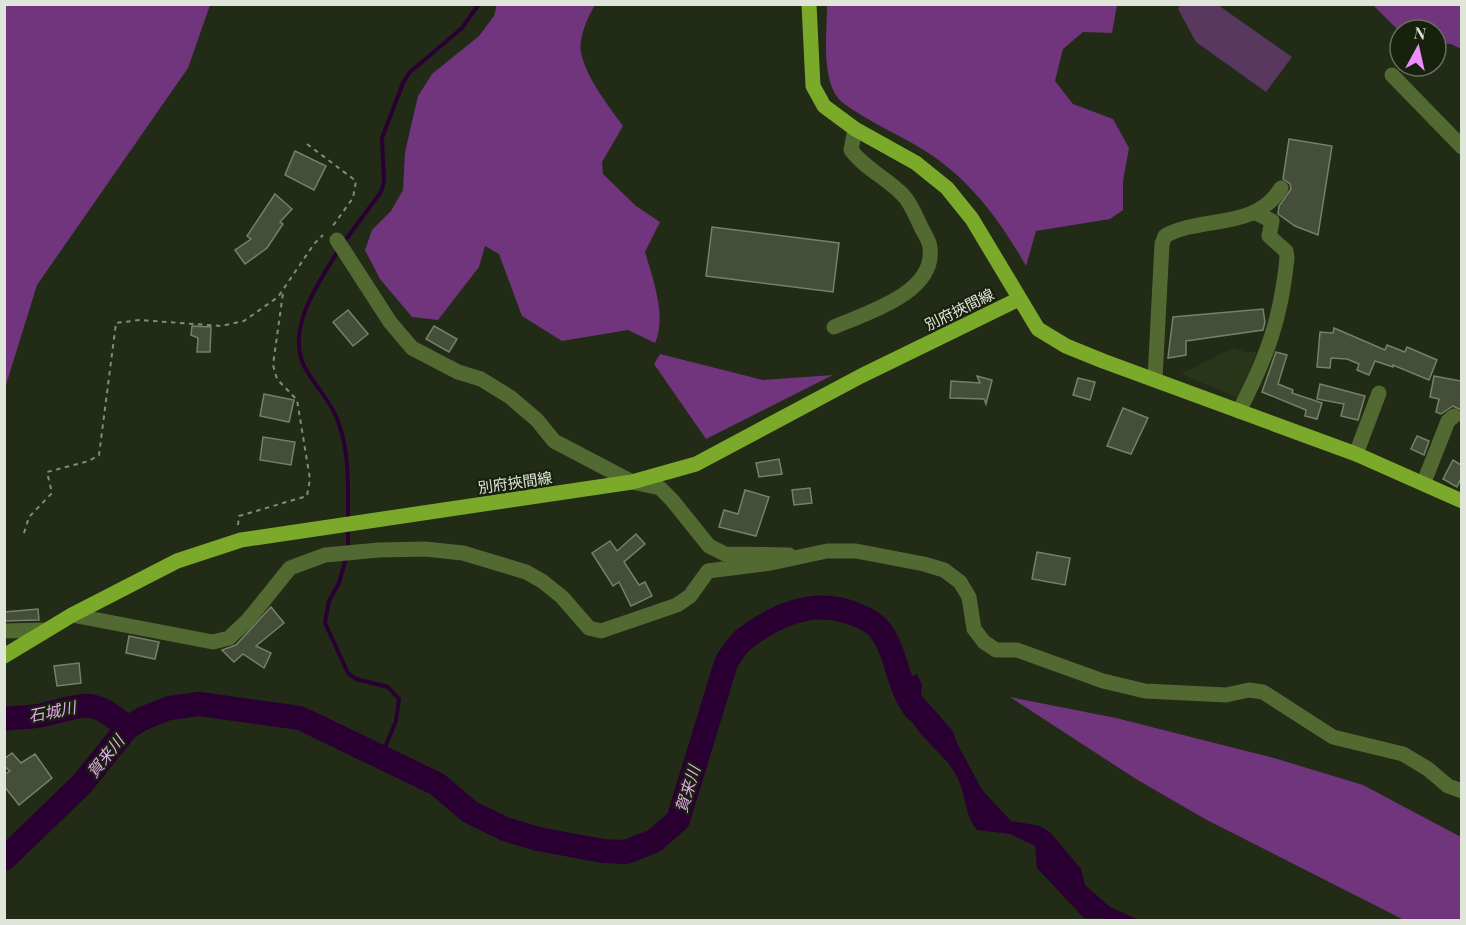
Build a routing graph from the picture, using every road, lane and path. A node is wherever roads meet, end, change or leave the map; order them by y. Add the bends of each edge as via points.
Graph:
1 (809, 4) edge
2 (1395, 78) edge
3 (855, 129) junction
4 (307, 144) dead end
5 (1461, 147) edge
6 (1281, 188) dead end
7 (1254, 212) junction
8 (337, 240) dead end
9 (283, 290) junction
10 (1019, 299) junction
11 (834, 327) dead end
12 (1155, 379) junction
13 (1379, 393) dead end
14 (1239, 411) junction
15 (1454, 416) dead end
16 (1356, 454) junction
17 (632, 482) junction
18 (1424, 482) junction
19 (1461, 501) edge
20 (24, 533) dead end
21 (237, 535) dead end
22 (799, 556) junction
23 (72, 615) junction
24 (46, 630) junction
25 (4, 631) edge
26 (4, 656) edge
27 (1461, 791) edge

1 - 3 main road, 別府挾間線 via 813,86 824,106
2 - 5 street
3 - 10 main road, 別府挾間線 via 916,163 947,188 972,219
3 - 11 street via 851,150 859,161 906,197 931,247 929,268 920,284 906,293
4 - 9 path via 356,181 353,198 314,244
6 - 7 street via 1267,205
7 - 12 street via 1165,236
7 - 14 street via 1272,221 1269,236 1286,251 1287,258 1269,351
8 - 17 street via 390,322 412,348 458,372 481,379 510,397 554,441
9 - 20 path via 244,321 221,326 140,320 116,323 99,455 89,462 47,472 52,493 29,517
9 - 21 path via 273,365 277,380 297,400 310,479 307,496 239,516
10 - 12 main road, 別府挾間線 via 1038,329 1066,346
10 - 17 main road, 別府挾間線 via 861,376 696,464
12 - 14 main road, 別府挾間線
13 - 16 street
14 - 16 main road, 別府挾間線
15 - 18 street via 1448,421
16 - 18 main road, 別府挾間線
17 - 22 street via 660,488 709,546 725,554
17 - 23 main road, 別府挾間線 via 241,540 177,561
18 - 19 main road, 別府挾間線
22 - 23 street via 708,571 690,596 677,605 601,631 589,628 562,597 526,572 463,553 425,549 325,555 290,568 248,620 229,638 213,642
22 - 27 street via 856,551 944,570 960,582 969,597 974,629 996,650 1017,650 1103,681 1145,691 1226,695 1249,690 1263,692 1334,737 1403,754
23 - 24 main road, 別府挾間線
24 - 25 street
24 - 26 main road, 別府挾間線

